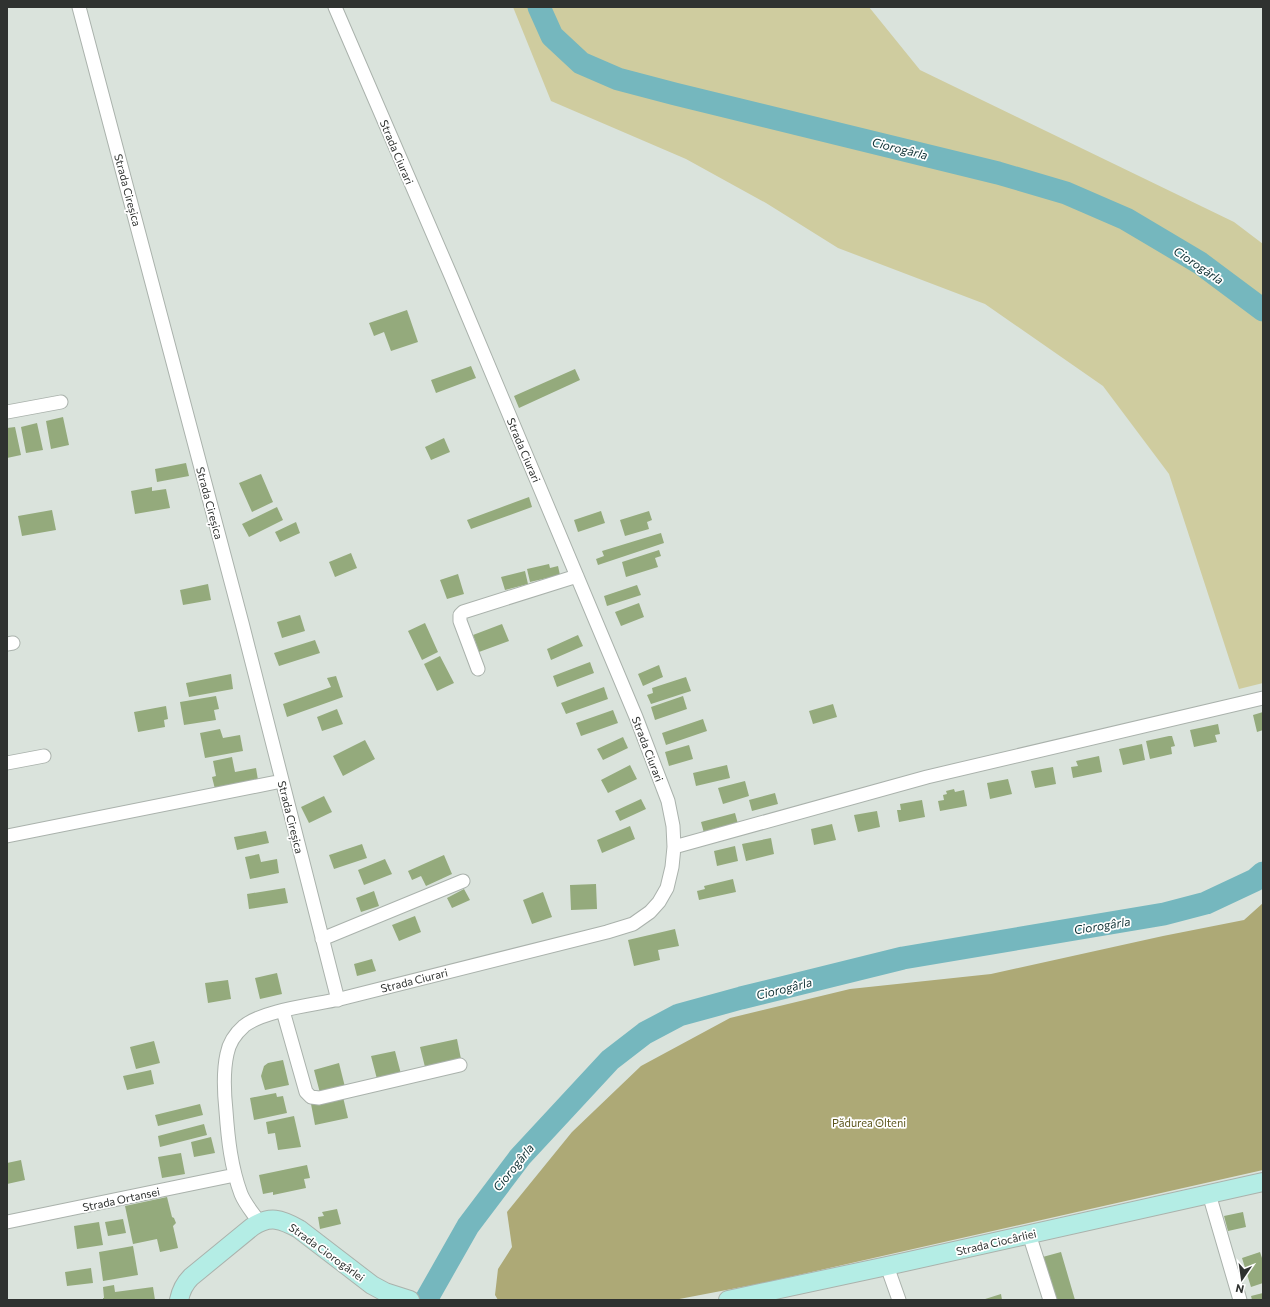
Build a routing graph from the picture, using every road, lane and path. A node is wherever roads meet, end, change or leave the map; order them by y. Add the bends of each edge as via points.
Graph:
1 (79, 7) edge
2 (335, 7) edge
3 (61, 402) dead end
4 (7, 412) edge
5 (577, 576) junction
6 (478, 669) dead end
7 (1263, 698) edge
8 (44, 756) dead end
9 (7, 763) edge
10 (282, 781) junction
11 (7, 836) edge
12 (674, 847) junction
13 (464, 881) dead end
14 (322, 939) junction
15 (338, 1000) junction
16 (283, 1011) junction
17 (460, 1065) dead end
18 (235, 1175) junction
19 (1263, 1182) edge
20 (1209, 1194) junction
21 (7, 1222) edge
22 (258, 1222) junction
23 (1029, 1234) junction
24 (887, 1266) junction
25 (405, 1299) edge
26 (179, 1300) edge
27 (728, 1300) edge
28 (899, 1300) edge
29 (1050, 1300) edge
30 (1240, 1300) edge

1 - 10 street, Strada Cireșica
2 - 5 street, Strada Ciurari
3 - 4 street
5 - 6 street via 463,612 460,621
5 - 12 street, Strada Ciurari via 668,800
7 - 12 street via 927,777
8 - 9 street
10 - 11 street
10 - 14 street, Strada Cireșica
12 - 15 street, Strada Ciurari via 667,888 650,912 633,924
13 - 14 street
14 - 15 street, Strada Cireșica
15 - 16 street, Strada Ciurari
16 - 17 street via 306,1092 311,1097 319,1098
16 - 18 street, Strada Ciurari via 244,1026 231,1041 227,1053 225,1097 230,1157
18 - 21 street, Strada Ortansei
18 - 22 street, Strada Ciurari via 242,1195
19 - 20 street, Strada Ciocârliei
20 - 23 street, Strada Ciocârliei
20 - 30 street
22 - 25 street, Strada Ciorogârlei via 277,1219 289,1223 372,1285
22 - 26 street via 191,1277 184,1284
23 - 24 street, Strada Ciocârliei
23 - 29 street
24 - 27 street, Strada Ciocârliei
24 - 28 street

